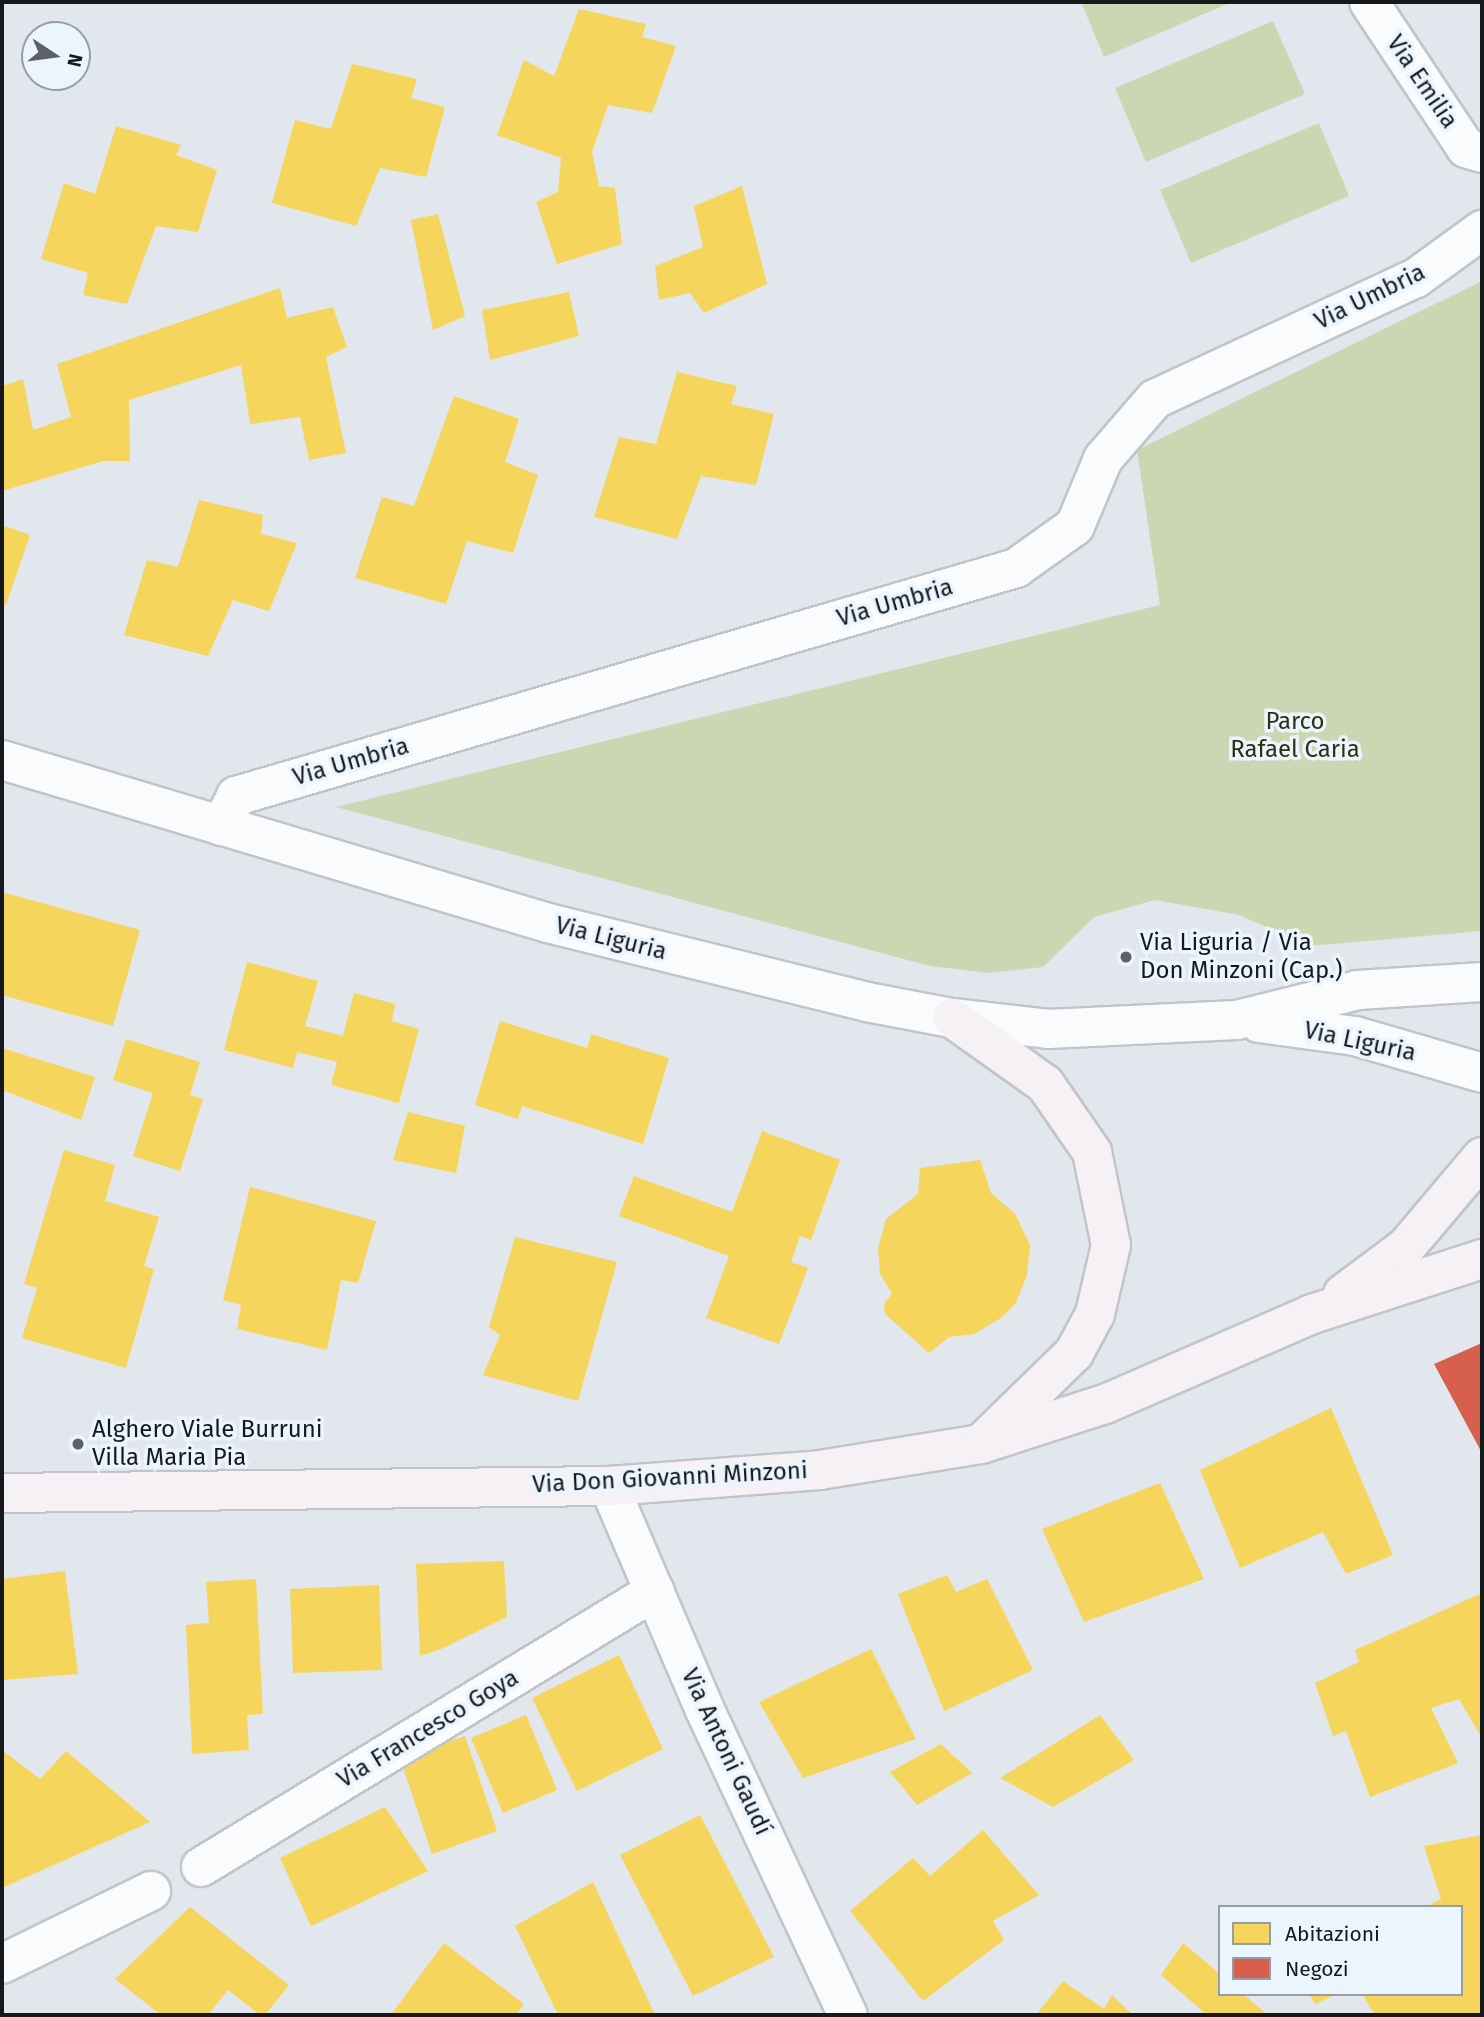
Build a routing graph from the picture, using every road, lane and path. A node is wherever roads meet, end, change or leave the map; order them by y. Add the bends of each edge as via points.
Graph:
1 (1369, 2) edge
2 (1482, 153) edge
3 (1482, 230) edge
4 (2, 760) edge
5 (221, 826) junction
6 (1482, 982) edge
7 (952, 1018) junction
8 (1237, 1020) junction
9 (1482, 1073) edge
10 (1482, 1157) edge
11 (1482, 1259) edge
12 (1312, 1314) junction
13 (981, 1444) junction
14 (609, 1486) junction
15 (2, 1493) edge
16 (655, 1591) junction
17 (201, 1867) dead end
18 (150, 1892) dead end
19 (2, 1964) edge
20 (848, 2015) edge

1 - 2 street, Via Emilia via 1466,148
3 - 5 street, Via Umbria via 1416,278 1155,399 1103,459 1075,526 1016,568 236,796
4 - 5 street, Via Liguria
5 - 7 street, Via Liguria via 548,923 867,1002
6 - 8 street, Via Liguria via 1358,990
7 - 8 street, Via Liguria via 1048,1029
7 - 13 main road via 1045,1084 1092,1152 1111,1245 1095,1314 1073,1353
8 - 9 street, Via Liguria via 1355,1036
10 - 12 main road, Via Don Giovanni Minzoni via 1406,1247
11 - 12 main road, Via Don Giovanni Minzoni
12 - 13 main road, Via Don Giovanni Minzoni via 1105,1404
13 - 14 main road, Via Don Giovanni Minzoni via 820,1470
14 - 15 main road, Via Don Giovanni Minzoni
14 - 16 street, Via Antoni Gaudí
16 - 17 street, Via Francesco Goya
16 - 20 street, Via Antoni Gaudí via 704,1709
18 - 19 street

